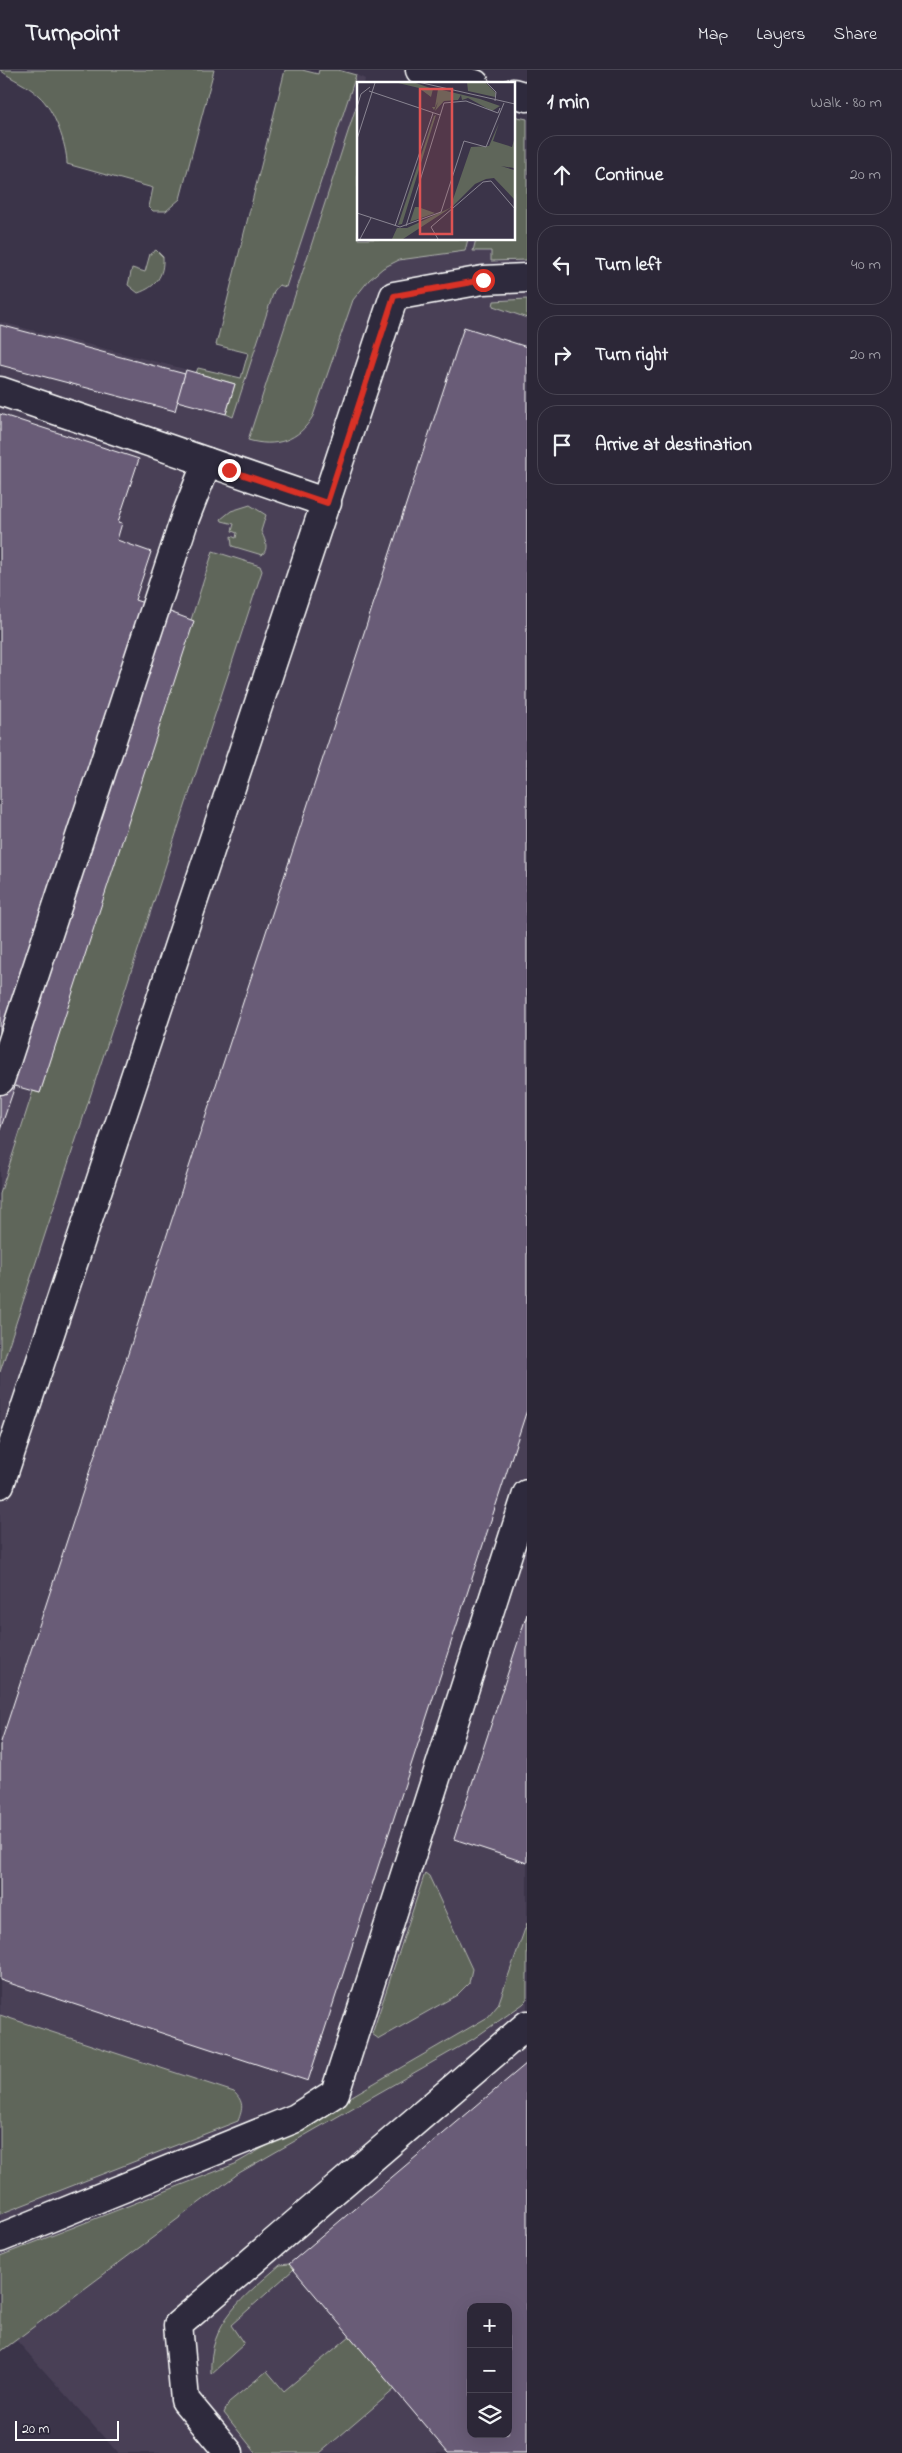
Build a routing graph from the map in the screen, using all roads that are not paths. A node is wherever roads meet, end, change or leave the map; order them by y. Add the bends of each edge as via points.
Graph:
1 (420, 70) edge
2 (468, 82) edge
3 (514, 93) edge
4 (527, 97) edge
5 (527, 278) edge
6 (0, 391) edge
7 (206, 462) junction
8 (327, 503) junction
9 (0, 1080) edge
10 (0, 1484) edge
11 (527, 1494) edge
12 (527, 2025) edge
13 (0, 2238) edge
14 (229, 2453) edge

1 - 2 street
3 - 4 street
5 - 8 street via 483,280 394,296
6 - 7 street
7 - 8 street
7 - 9 street
8 - 10 street
11 - 13 street via 335,2093 296,2118
12 - 14 street via 178,2325 185,2400

